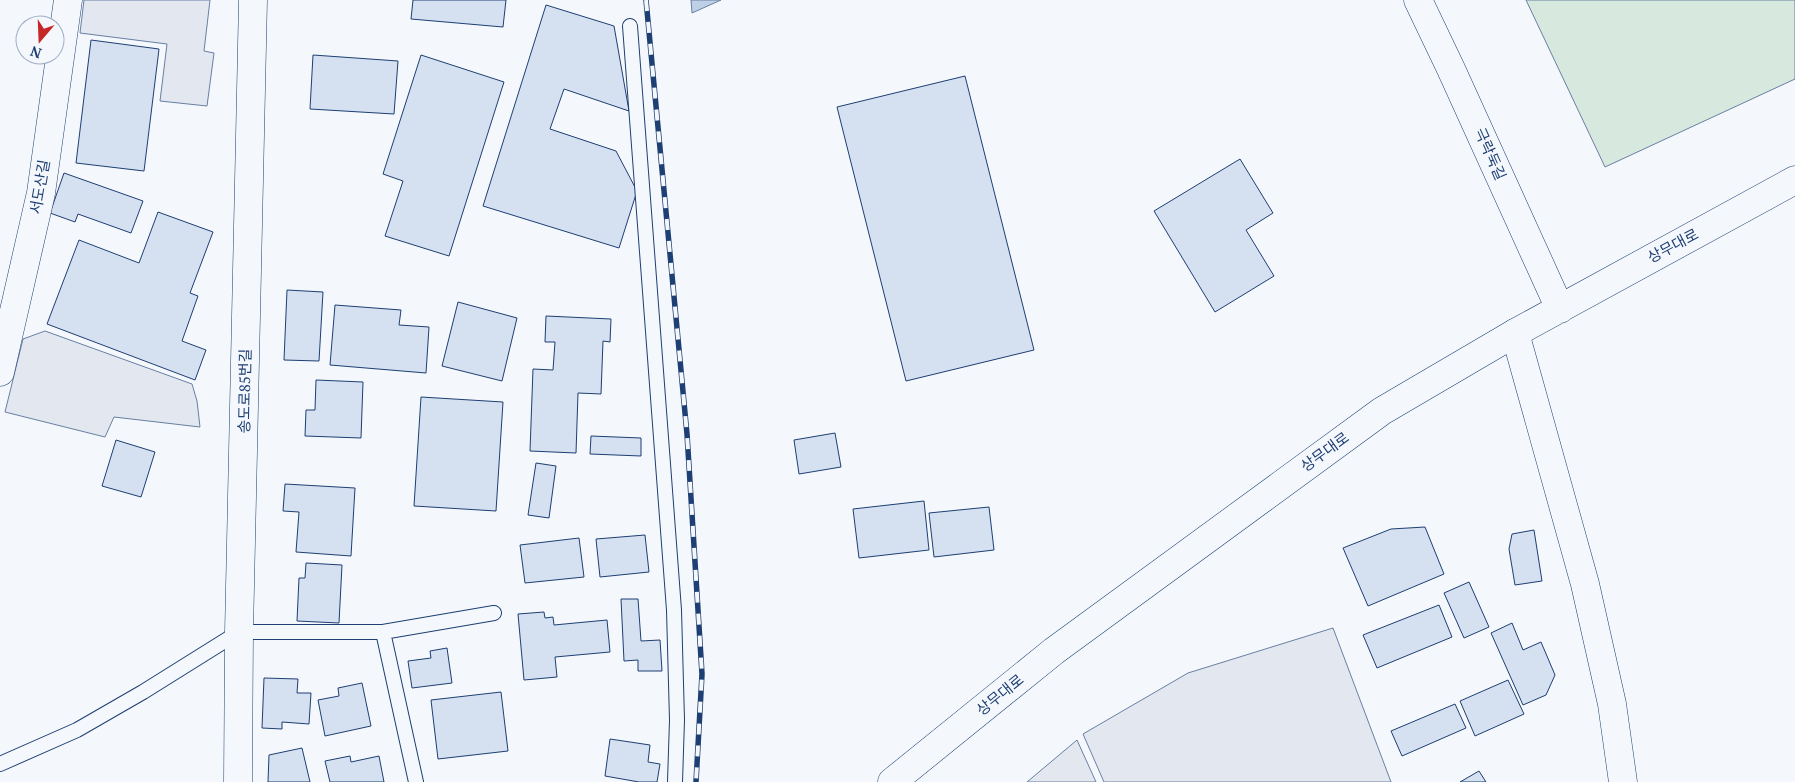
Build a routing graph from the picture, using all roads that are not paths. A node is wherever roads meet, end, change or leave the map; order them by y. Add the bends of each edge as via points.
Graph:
1 (68, 0) edge
2 (253, 0) edge
3 (1418, 0) edge
4 (630, 26) dead end
5 (1795, 180) edge
6 (1571, 302) junction
7 (1515, 333) junction
8 (0, 372) edge
9 (494, 613) dead end
10 (240, 632) junction
11 (383, 632) junction
12 (0, 764) edge
13 (238, 782) edge
14 (416, 782) edge
15 (675, 782) edge
16 (892, 782) edge
17 (1622, 782) edge

1 - 8 street, 서도산길 via 41,193
2 - 10 street, 송도로85번길
3 - 6 street, 극락둑길
4 - 15 lane via 674,610
5 - 6 street, 상무대로
6 - 7 street, 상무대로
7 - 16 street, 상무대로 via 1374,417 1054,651
7 - 17 street via 1584,584 1612,704
9 - 11 lane
10 - 11 lane
10 - 12 lane via 77,730
10 - 13 street, 송도로85번길
11 - 14 lane

